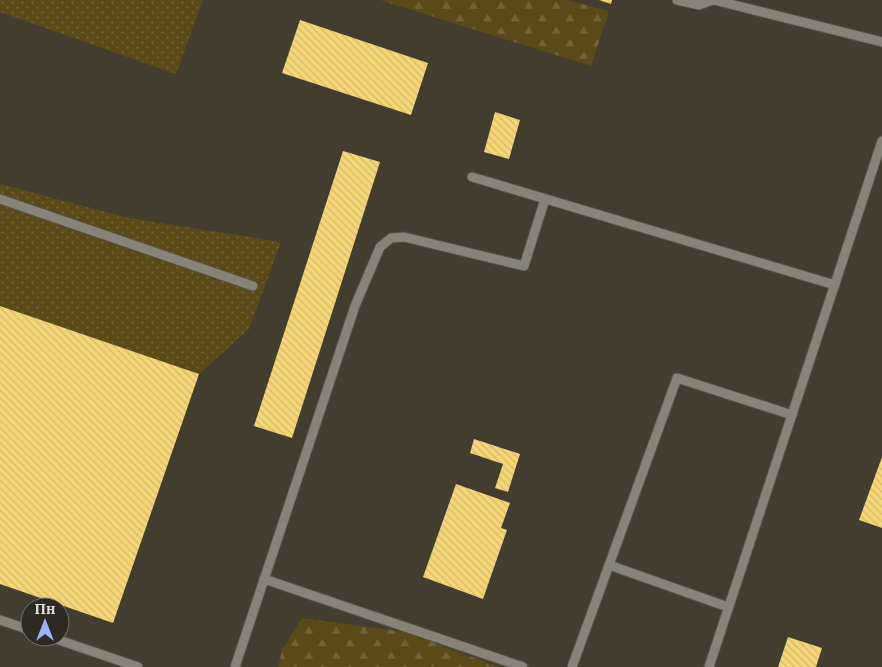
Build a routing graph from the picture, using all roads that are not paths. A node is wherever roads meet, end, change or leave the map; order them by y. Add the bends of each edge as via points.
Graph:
1 (677, 0) edge
2 (714, 0) edge
3 (882, 42) edge
4 (882, 141) edge
5 (472, 177) dead end
6 (545, 198) junction
7 (0, 199) edge
8 (835, 285) junction
9 (253, 286) dead end
10 (792, 415) junction
11 (609, 565) junction
12 (264, 580) junction
13 (728, 607) junction
14 (0, 620) edge
15 (20, 627) edge
16 (70, 644) edge
17 (138, 667) edge
18 (235, 667) edge
19 (523, 667) edge
20 (572, 667) edge
21 (708, 667) edge

1 - 2 lane via 699,5
2 - 3 lane
4 - 8 lane
5 - 6 lane
6 - 8 lane
6 - 12 lane via 524,266 404,237 391,238 380,247 355,306
7 - 9 lane
8 - 10 lane
10 - 11 lane via 677,378
10 - 13 lane
11 - 13 lane
11 - 20 lane
12 - 18 lane
12 - 19 lane
13 - 21 lane
14 - 15 lane
16 - 17 lane

